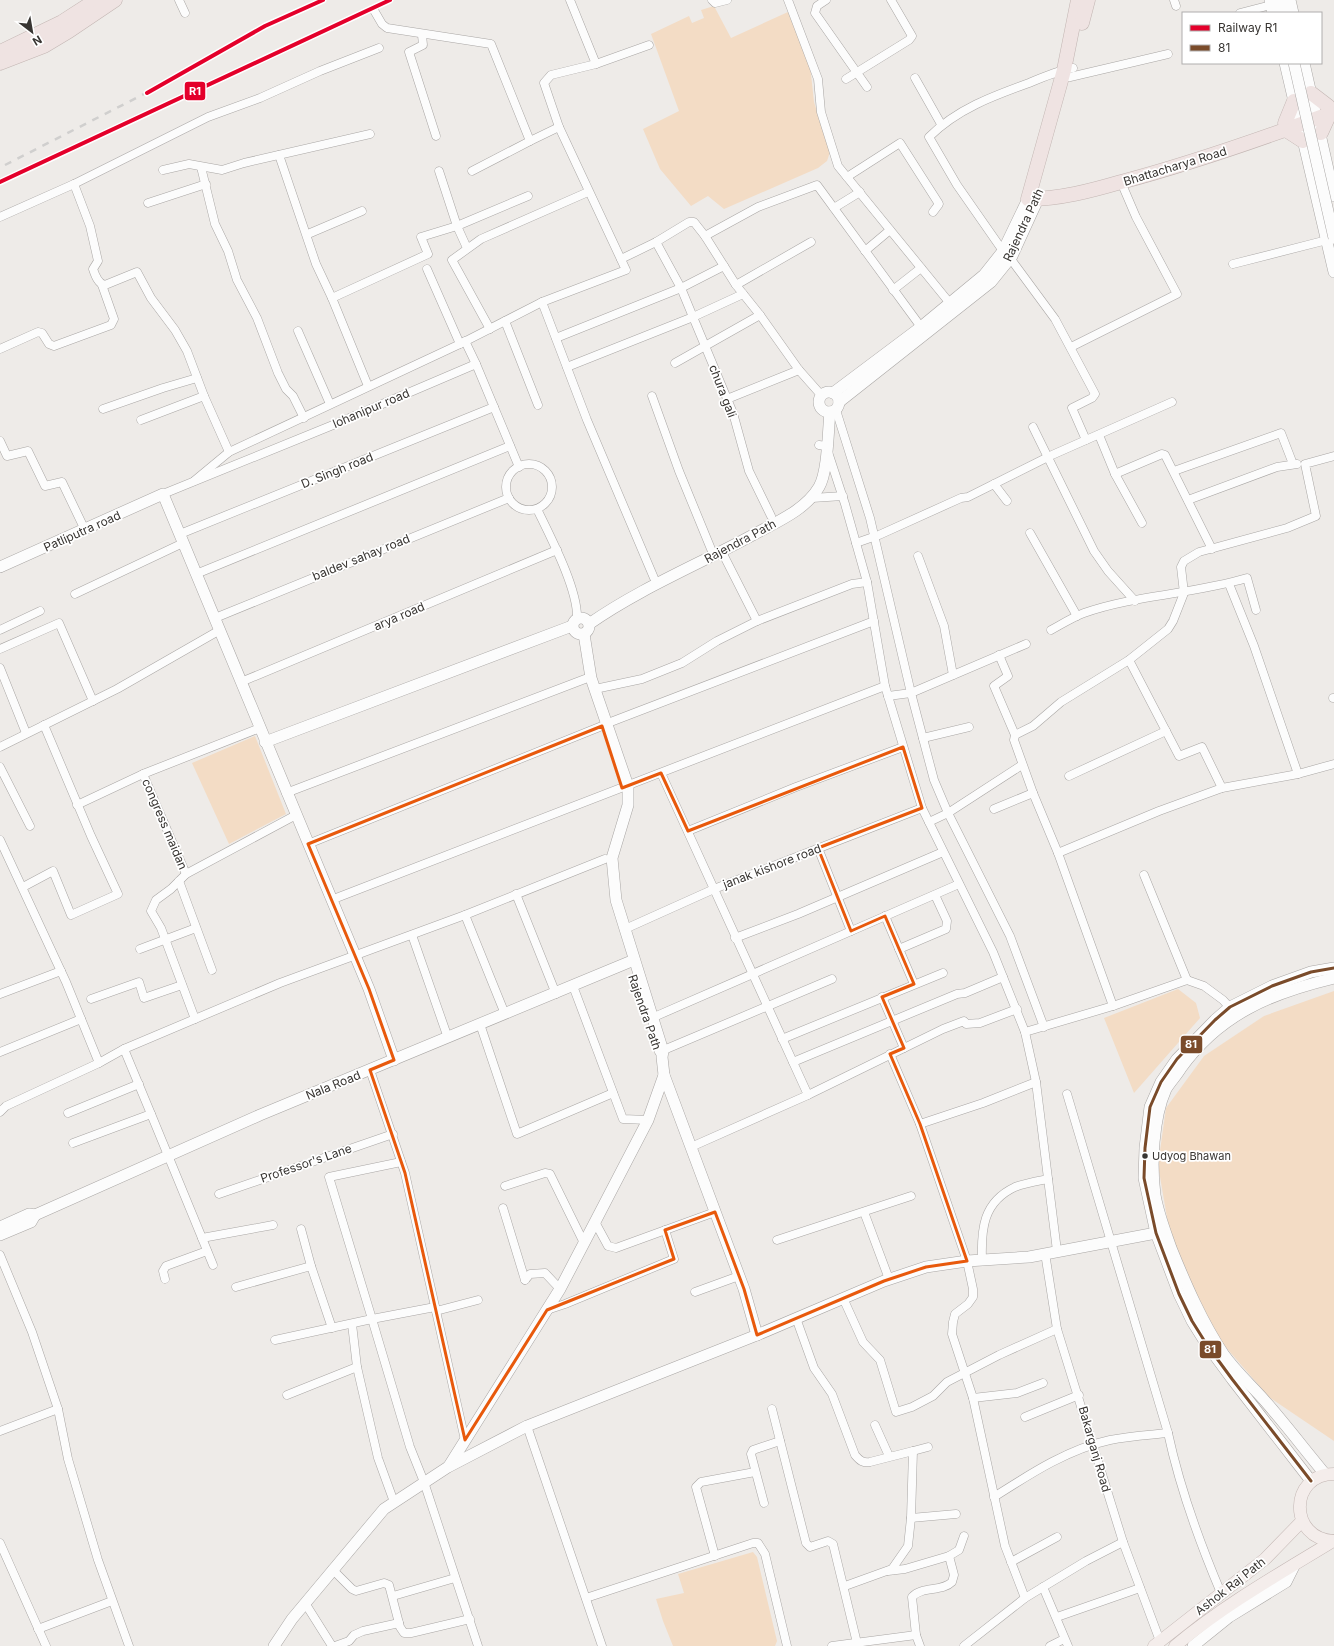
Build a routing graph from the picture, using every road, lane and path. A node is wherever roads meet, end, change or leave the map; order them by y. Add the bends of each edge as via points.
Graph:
1 (96, 0) edge
2 (115, 0) edge
3 (179, 0) edge
4 (570, 0) edge
5 (712, 0) edge
6 (727, 0) edge
7 (788, 0) edge
8 (826, 0) edge
9 (891, 0) edge
10 (1078, 0) edge
11 (1088, 0) edge
12 (1290, 0) edge
13 (1273, 5) edge
14 (375, 12) dead end
15 (1244, 12) edge
16 (1282, 12) edge
17 (1293, 12) edge
18 (185, 13) dead end
19 (422, 35) junction
20 (649, 45) dead end
21 (379, 48) dead end
22 (0, 52) edge
23 (1168, 54) dead end
24 (0, 64) edge
25 (596, 64) junction
26 (1285, 64) edge
27 (1294, 64) edge
28 (1304, 64) edge
29 (856, 72) junction
30 (1069, 72) junction
31 (915, 78) dead end
32 (846, 79) dead end
33 (868, 88) dead end
34 (1311, 93) joint
35 (1294, 100) junction
36 (1327, 111) edge
37 (1299, 121) junction
38 (941, 124) junction
39 (1285, 126) junction
40 (559, 127) junction
41 (1320, 133) joint
42 (370, 134) dead end
43 (436, 136) dead end
44 (530, 141) junction
45 (1303, 141) junction
46 (279, 155) junction
47 (201, 167) junction
48 (163, 170) dead end
49 (439, 171) dead end
50 (472, 171) dead end
51 (847, 177) junction
52 (1121, 182) junction
53 (74, 184) junction
54 (206, 184) junction
55 (588, 192) junction
56 (860, 192) junction
57 (1035, 195) junction
58 (528, 196) dead end
59 (1334, 196) edge
60 (148, 203) dead end
61 (834, 208) junction
62 (362, 211) dead end
63 (933, 212) dead end
64 (0, 217) edge
65 (457, 226) junction
66 (890, 230) junction
67 (308, 234) junction
68 (705, 236) junction
69 (1330, 239) edge
70 (656, 242) junction
71 (811, 242) dead end
72 (466, 248) junction
73 (865, 251) junction
74 (1006, 254) junction
75 (621, 259) junction
76 (1233, 264) dead end
77 (724, 266) junction
78 (921, 268) junction
79 (427, 269) dead end
80 (1334, 272) edge
81 (102, 285) junction
82 (736, 285) junction
83 (681, 288) junction
84 (894, 290) junction
85 (743, 294) junction
86 (332, 298) junction
87 (542, 302) junction
88 (953, 307) junction
89 (760, 315) junction
90 (693, 317) junction
91 (505, 321) junction
92 (921, 327) junction
93 (490, 329) junction
94 (298, 331) dead end
95 (556, 338) junction
96 (463, 342) junction
97 (706, 346) junction
98 (1071, 348) junction
99 (0, 349) edge
100 (675, 363) dead end
101 (476, 364) junction
102 (567, 367) junction
103 (799, 370) junction
104 (197, 378) junction
105 (368, 386) junction
106 (204, 396) junction
107 (652, 396) dead end
108 (727, 399) junction
109 (1172, 402) dead end
110 (330, 404) junction
111 (830, 404) junction
112 (538, 405) dead end
113 (494, 407) junction
114 (103, 409) dead end
115 (304, 418) junction
116 (141, 420) dead end
117 (1033, 427) dead end
118 (1099, 435) junction
119 (1086, 440) junction
120 (0, 441) edge
121 (822, 445) junction
122 (510, 446) junction
123 (229, 452) junction
124 (1048, 456) junction
125 (1334, 456) edge
126 (1293, 464) junction
127 (1304, 464) junction
128 (519, 467) junction
129 (1174, 471) junction
130 (1115, 474) junction
131 (194, 481) junction
132 (994, 484) junction
133 (163, 494) junction
134 (842, 496) junction
135 (509, 498) junction
136 (812, 498) junction
137 (1188, 500) junction
138 (1007, 501) dead end
139 (537, 508) junction
140 (772, 516) junction
141 (1142, 523) dead end
142 (85, 530) junction
143 (1030, 533) dead end
144 (875, 536) junction
145 (181, 538) junction
146 (856, 543) junction
147 (1212, 548) junction
148 (557, 550) junction
149 (716, 550) junction
150 (918, 556) dead end
151 (0, 567) edge
152 (196, 574) junction
153 (654, 578) junction
154 (867, 582) junction
155 (1229, 584) junction
156 (1184, 593) junction
157 (75, 594) dead end
158 (1135, 601) junction
159 (1256, 610) dead end
160 (40, 611) dead end
161 (1077, 616) junction
162 (214, 618) junction
163 (757, 620) junction
164 (874, 620) junction
165 (581, 626) junction
166 (0, 630) edge
167 (220, 630) junction
168 (1051, 630) dead end
169 (1026, 644) dead end
170 (0, 649) edge
171 (999, 655) junction
172 (1129, 660) junction
173 (0, 668) edge
174 (953, 675) junction
175 (585, 679) junction
176 (241, 682) junction
177 (885, 686) junction
178 (595, 689) junction
179 (910, 693) junction
180 (888, 696) junction
181 (93, 701) junction
182 (44, 725) junction
183 (605, 725) junction
184 (969, 727) dead end
185 (260, 728) junction
186 (1166, 731) junction
187 (26, 734) junction
188 (1014, 735) junction
189 (923, 738) junction
190 (265, 742) junction
191 (0, 747) edge
192 (903, 747) junction
193 (1334, 764) edge
194 (1022, 765) junction
195 (0, 767) edge
196 (661, 772) junction
197 (143, 774) junction
198 (1298, 774) junction
199 (1069, 776) dead end
200 (625, 787) junction
201 (1222, 788) junction
202 (286, 793) junction
203 (1033, 793) junction
204 (77, 805) junction
205 (922, 808) junction
206 (994, 809) dead end
207 (948, 813) junction
208 (296, 815) junction
209 (929, 822) junction
210 (30, 826) dead end
211 (688, 831) junction
212 (0, 840) edge
213 (308, 844) junction
214 (818, 848) junction
215 (943, 852) junction
216 (1058, 853) junction
217 (605, 859) junction
218 (186, 874) junction
219 (1144, 875) dead end
220 (179, 881) junction
221 (959, 884) junction
222 (23, 887) junction
223 (714, 889) junction
224 (516, 894) junction
225 (935, 894) junction
226 (837, 896) junction
227 (331, 900) junction
228 (613, 900) junction
229 (465, 915) junction
230 (885, 916) junction
231 (196, 928) junction
232 (625, 929) junction
233 (851, 931) junction
234 (412, 935) junction
235 (735, 938) junction
236 (165, 939) junction
237 (140, 949) dead end
238 (899, 949) junction
239 (355, 956) junction
240 (631, 961) junction
241 (1334, 968) edge
242 (212, 970) dead end
243 (61, 971) junction
244 (943, 973) dead end
245 (752, 974) junction
246 (1003, 976) junction
247 (1334, 978) edge
248 (832, 979) dead end
249 (1187, 980) junction
250 (914, 984) junction
251 (182, 985) junction
252 (573, 986) junction
253 (0, 994) edge
254 (556, 994) junction
255 (882, 997) junction
256 (91, 999) dead end
257 (767, 1006) junction
258 (1113, 1006) junction
259 (1017, 1009) junction
260 (1233, 1011) junction
261 (505, 1014) junction
262 (654, 1017) junction
263 (81, 1019) junction
264 (194, 1020) junction
265 (893, 1021) junction
266 (480, 1024) junction
267 (1044, 1027) junction
268 (1025, 1032) junction
269 (448, 1038) junction
270 (782, 1040) junction
271 (904, 1048) junction
272 (124, 1049) junction
273 (0, 1052) edge
274 (661, 1053) junction
275 (890, 1054) junction
276 (394, 1060) junction
277 (793, 1062) junction
278 (99, 1063) junction
279 (370, 1070) junction
280 (664, 1075) junction
281 (1036, 1082) junction
282 (139, 1084) junction
283 (613, 1093) junction
284 (1067, 1094) dead end
285 (808, 1095) junction
286 (0, 1112) edge
287 (68, 1113) dead end
288 (151, 1114) junction
289 (648, 1120) junction
290 (920, 1124) junction
291 (393, 1134) junction
292 (73, 1144) dead end
293 (691, 1147) junction
294 (170, 1156) junction
295 (401, 1162) junction
296 (1048, 1179) junction
297 (505, 1186) dead end
298 (219, 1194) dead end
299 (911, 1196) dead end
300 (503, 1208) dead end
301 (715, 1212) junction
302 (864, 1212) junction
303 (35, 1215) junction
304 (595, 1222) junction
305 (273, 1225) dead end
306 (0, 1227) edge
307 (301, 1229) dead end
308 (665, 1230) junction
309 (1161, 1232) junction
310 (0, 1235) edge
311 (202, 1238) junction
312 (777, 1240) dead end
313 (1110, 1240) junction
314 (584, 1243) junction
315 (207, 1251) junction
316 (1057, 1251) junction
317 (1045, 1253) junction
318 (0, 1255) edge
319 (982, 1260) junction
320 (967, 1261) junction
321 (213, 1265) dead end
322 (311, 1266) junction
323 (739, 1276) junction
324 (165, 1278) dead end
325 (889, 1279) junction
326 (236, 1287) dead end
327 (560, 1289) junction
328 (695, 1292) dead end
329 (843, 1298) junction
330 (478, 1300) dead end
331 (436, 1309) junction
332 (547, 1310) junction
333 (796, 1318) junction
334 (372, 1319) junction
335 (352, 1324) junction
336 (332, 1328) junction
337 (1057, 1329) junction
338 (757, 1336) junction
339 (275, 1340) dead end
340 (357, 1367) junction
341 (966, 1372) junction
342 (1043, 1383) dead end
343 (287, 1394) dead end
344 (1079, 1395) junction
345 (973, 1398) junction
346 (58, 1409) junction
347 (772, 1409) dead end
348 (1024, 1417) dead end
349 (875, 1425) dead end
350 (527, 1426) junction
351 (0, 1431) edge
352 (1168, 1433) junction
353 (465, 1440) junction
354 (780, 1441) junction
355 (1094, 1445) junction
356 (928, 1447) dead end
357 (913, 1451) junction
358 (889, 1456) junction
359 (448, 1467) junction
360 (755, 1472) junction
361 (1330, 1474) edge
362 (1311, 1481) junction
363 (424, 1482) junction
364 (994, 1497) junction
365 (394, 1502) junction
366 (764, 1503) dead end
367 (956, 1514) dead end
368 (911, 1518) junction
369 (1302, 1521) junction
370 (964, 1536) dead end
371 (1057, 1537) dead end
372 (1333, 1541) edge
373 (1123, 1542) junction
374 (0, 1543) edge
375 (714, 1556) junction
376 (949, 1556) junction
377 (1011, 1562) junction
378 (1295, 1564) junction
379 (332, 1569) junction
380 (888, 1571) junction
381 (455, 1578) junction
382 (845, 1586) junction
383 (1043, 1587) junction
384 (1140, 1588) junction
385 (1221, 1593) junction
386 (392, 1596) junction
387 (586, 1598) junction
388 (1025, 1598) junction
389 (112, 1601) junction
390 (305, 1603) junction
391 (1057, 1617) junction
392 (470, 1619) junction
393 (399, 1623) junction
394 (38, 1628) junction
395 (916, 1635) junction
396 (1066, 1642) edge
397 (857, 1643) junction
398 (1157, 1643) edge
399 (847, 1645) edge
400 (968, 1645) edge
401 (46, 1646) edge
402 (129, 1646) edge
403 (274, 1646) edge
404 (334, 1646) edge
405 (478, 1646) edge
406 (602, 1646) edge
407 (787, 1646) edge
408 (832, 1646) edge
409 (920, 1646) edge
410 (1050, 1646) edge
411 (1176, 1646) edge
412 (1193, 1646) edge

1 - 22 highway via 62,22
2 - 24 highway via 70,31
3 - 18 street
4 - 25 street
5 - 6 street via 715,3
7 - 51 street via 818,79 821,112 838,166
8 - 29 street via 817,6 815,13
9 - 29 street via 912,36
10 - 30 highway, Rajendra Path
11 - 30 highway, Rajendra Path
12 - 17 main road
13 - 15 street
13 - 16 main road
14 - 19 street via 387,28
19 - 43 street via 423,45 409,52
19 - 44 street via 490,44
20 - 25 street
21 - 53 street via 208,117
23 - 30 street
25 - 40 street via 551,75 544,84
26 - 35 main road
27 - 69 main road, bridge
28 - 34 main road
29 - 32 street
29 - 33 street
30 - 38 street via 962,110
30 - 57 highway, Rajendra Path
31 - 38 street
34 - 36 highway
35 - 37 main road
35 - 39 highway
36 - 37 highway, Bhattacharya Road
36 - 41 highway
37 - 39 highway, Bhattacharya Road
37 - 45 main road
38 - 74 street via 929,137 957,186
39 - 45 highway
39 - 52 highway, Bhattacharya Road via 1175,167
39 - 57 highway, Bhattacharya Road via 1148,168
40 - 44 street
40 - 55 street
41 - 59 main road
42 - 46 street
44 - 50 street
45 - 69 main road
46 - 47 street via 222,170
46 - 67 street
47 - 48 street via 189,164
47 - 54 street
49 - 65 street
51 - 56 street
51 - 63 street via 900,143 939,204
52 - 57 highway, Bhattacharya Road via 1075,194
52 - 98 street via 1136,217 1177,294
53 - 64 street
53 - 81 street via 90,226 98,261 94,271
54 - 60 street
54 - 115 street via 215,224 238,280 257,318 278,373
55 - 72 street via 480,239
55 - 75 street
56 - 61 street
56 - 66 street
57 - 74 main road, Rajendra Path
58 - 65 street
61 - 68 street via 820,188 814,185 758,207
61 - 73 street
62 - 67 street
65 - 72 street
65 - 86 street via 421,237 428,254
66 - 73 street
66 - 78 street
67 - 86 street via 316,264
68 - 70 street via 692,221
68 - 77 street
69 - 76 street
69 - 80 main road
70 - 75 street
70 - 83 street, chura gali
71 - 82 street
72 - 93 street via 452,260
73 - 84 street
74 - 88 main road, Rajendra Path
74 - 98 street via 1055,319
75 - 87 street via 626,270
77 - 82 street
77 - 83 street
78 - 84 street
78 - 88 street
79 - 96 street
81 - 99 street via 114,319 111,325 54,346 38,332
81 - 104 street via 137,272 151,298 181,340
82 - 85 street
83 - 90 street, chura gali
83 - 95 street
84 - 92 street
85 - 89 street
85 - 90 street
86 - 105 street
87 - 91 street
87 - 95 street
88 - 92 main road, Rajendra Path
88 - 111 main road, Rajendra Path
89 - 97 street
89 - 103 street
90 - 97 street, chura gali
90 - 102 street
91 - 93 street
91 - 112 street
92 - 111 main road, Rajendra Path
93 - 96 street
94 - 110 street
95 - 102 street
96 - 101 street
96 - 105 street
97 - 100 street
97 - 108 street, chura gali
98 - 119 street via 1095,394 1072,408
101 - 113 street
101 - 131 street, lohanipur road
102 - 153 street
103 - 108 street
103 - 111 street
104 - 106 street
104 - 114 street
105 - 110 street
106 - 116 street
106 - 123 street
107 - 149 street via 679,471
108 - 140 street, chura gali via 749,471
109 - 118 street
110 - 115 street
111 - 121 main road, Rajendra Path
111 - 144 street
113 - 122 street
113 - 145 street, D. Singh road
115 - 123 street
117 - 124 street
118 - 119 street
118 - 130 street
119 - 124 street
120 - 142 street via 7,456 28,451 45,486 62,482
121 - 134 street
121 - 136 main road, Rajendra Path via 824,472 820,486
121 - 140 main road, Rajendra Path via 813,482 806,493
122 - 128 street
122 - 152 street
123 - 131 street
124 - 132 street
124 - 158 street via 1094,551
125 - 127 street
126 - 127 street
126 - 129 street via 1281,433
126 - 137 street via 1276,467
127 - 147 street via 1316,516 1287,528
128 - 135 street via 509,477 506,491
128 - 139 street via 527,464 542,468 551,480 551,496 546,503
129 - 130 street via 1166,456 1162,454
129 - 137 street
130 - 141 street
131 - 133 street, lohanipur road
132 - 138 street
132 - 144 street
133 - 142 main road, Patliputra road
133 - 145 main road
134 - 136 street
134 - 146 street
135 - 139 street via 519,508
135 - 162 street, baldev sahay road
136 - 149 main road, Rajendra Path via 794,511
137 - 147 street
139 - 148 street
140 - 149 main road, Rajendra Path
142 - 151 main road, Patliputra road
143 - 161 street
144 - 146 street
144 - 179 street
145 - 152 main road
145 - 157 street, D. Singh road
146 - 154 street
147 - 156 street via 1184,561 1181,567
148 - 165 street via 575,600
148 - 176 street, arya road
149 - 153 main road, Rajendra Path
149 - 163 street
149 - 165 main road, Rajendra Path
150 - 174 street via 944,626
152 - 162 main road
153 - 165 main road, Rajendra Path via 612,600
154 - 163 street via 852,584
154 - 164 street
155 - 156 street
155 - 159 street via 1247,578
155 - 198 street via 1254,646
156 - 158 street
156 - 172 street via 1168,629
158 - 161 street
160 - 166 street
161 - 168 street
162 - 167 main road
163 - 178 street via 642,680
164 - 177 street
164 - 183 street
165 - 175 main road, Rajendra Path
165 - 178 main road, Rajendra Path
165 - 190 main road
167 - 176 main road
167 - 181 street
169 - 171 street
170 - 181 street via 59,623
171 - 174 street
171 - 188 street via 1008,676 994,686
172 - 186 street
172 - 188 street via 1061,702 1033,726
173 - 187 street
174 - 179 street
175 - 183 main road, Rajendra Path
175 - 202 street
176 - 185 main road
177 - 180 street
177 - 196 street
178 - 183 main road, Rajendra Path
179 - 180 street
179 - 189 street
180 - 192 street
181 - 182 street
182 - 187 street
182 - 204 street
183 - 200 main road, Rajendra Path
183 - 213 street
184 - 189 street
185 - 190 main road
185 - 197 street, congress maidan
186 - 199 street
186 - 201 street via 1179,756 1202,747
187 - 191 street
188 - 194 street
189 - 207 street via 934,780
190 - 202 main road
192 - 205 street
192 - 211 street
193 - 198 street
194 - 203 street
194 - 207 street
195 - 210 street
196 - 200 street
196 - 211 street
197 - 204 street
197 - 218 street, congress maidan
198 - 201 street
200 - 217 main road, Rajendra Path
200 - 227 street
200 - 228 main road, Rajendra Path via 628,805 612,858
201 - 216 street
202 - 208 main road
203 - 206 street
203 - 216 street
204 - 222 street via 118,894 71,915 53,871
205 - 209 street
205 - 214 street, janak kishore road
207 - 209 street
207 - 267 street via 1010,936
208 - 213 main road
208 - 218 street, congress maidan
209 - 215 street
211 - 223 street
212 - 222 street
213 - 227 main road
214 - 223 street, janak kishore road
214 - 226 street
215 - 221 street
215 - 226 street
216 - 258 street
217 - 224 street
217 - 228 main road, Rajendra Path
218 - 220 street
219 - 249 street
220 - 231 street
220 - 236 street via 156,900 151,911
221 - 225 street
221 - 246 street
222 - 243 street
223 - 232 street, janak kishore road
223 - 235 street
224 - 229 street
224 - 254 street
225 - 230 street
225 - 238 street via 947,921 946,928
226 - 233 street
226 - 235 street
227 - 239 main road
228 - 232 main road, Rajendra Path
228 - 240 main road, Rajendra Path
229 - 234 street
229 - 261 street
230 - 233 street
230 - 238 street
231 - 236 street
231 - 242 street
232 - 240 main road, Rajendra Path
233 - 245 street
234 - 239 street
234 - 269 street
235 - 245 street
236 - 237 street
236 - 251 street
238 - 250 street
239 - 264 street via 280,983
239 - 276 main road
240 - 252 main road, Nala Road
240 - 262 main road, Rajendra Path
240 - 274 main road, Rajendra Path
241 - 260 main road via 1311,972 1272,986
243 - 253 street
243 - 263 street
244 - 250 street
245 - 257 street
245 - 262 street
246 - 259 street
246 - 265 street
247 - 260 main road
248 - 257 street
249 - 258 street
249 - 260 street via 1204,986
250 - 255 street
251 - 256 street via 144,998 139,982
251 - 264 street
252 - 254 main road, Nala Road
252 - 283 street
254 - 261 main road, Nala Road
255 - 265 street
255 - 270 street
257 - 270 street
257 - 274 street
258 - 267 street
259 - 268 street
259 - 271 street via 980,1023 966,1024 964,1021
260 - 309 main road via 1200,1045 1166,1089 1158,1119 1153,1157
261 - 266 main road, Nala Road
262 - 274 main road, Rajendra Path
263 - 273 street
263 - 278 street
264 - 272 street
265 - 271 street
265 - 277 street
266 - 269 main road, Nala Road
266 - 283 street via 517,1134
267 - 268 street
268 - 281 street
269 - 276 main road, Nala Road
270 - 277 street
271 - 275 street
272 - 278 street
272 - 282 street
274 - 280 main road
275 - 285 street
275 - 290 street
276 - 279 main road, Nala Road
277 - 285 street
278 - 286 street via 6,1106
279 - 291 street
279 - 294 main road, Nala Road
280 - 289 main road
280 - 293 main road
281 - 290 street
281 - 296 street
282 - 287 street
282 - 288 street
283 - 289 street via 623,1119
284 - 313 street
285 - 293 street
288 - 292 street
288 - 294 street
289 - 304 main road
290 - 320 street
291 - 295 street
291 - 298 street, Professor's Lane
293 - 301 main road
294 - 303 main road, Nala Road
294 - 311 street
295 - 331 street
295 - 334 street via 329,1177
296 - 316 street
296 - 319 street via 1016,1186 1001,1195 994,1203 982,1228
297 - 314 street via 545,1173 550,1174
299 - 302 street
300 - 327 street via 524,1280 530,1274 545,1273
301 - 308 street
301 - 323 main road
302 - 312 street
302 - 325 street
303 - 306 main road via 28,1214
303 - 310 main road via 31,1222
304 - 308 street via 608,1246 613,1248
304 - 314 main road
305 - 311 street
307 - 322 street
308 - 332 street via 674,1259
309 - 313 main road
309 - 361 main road via 1201,1316 1225,1357
309 - 362 main road via 1179,1294 1207,1345
311 - 315 street
313 - 316 main road
313 - 352 street
314 - 327 main road
315 - 321 street
315 - 324 street via 166,1266 163,1271
316 - 317 main road
317 - 319 main road via 1029,1257
317 - 337 street, Bakarganj Road
318 - 346 street via 32,1332
319 - 320 main road
320 - 325 main road via 926,1267
320 - 341 street via 973,1297 955,1314 952,1334
322 - 326 street
322 - 336 street
323 - 328 street
323 - 338 main road
325 - 329 main road
327 - 332 main road
329 - 333 main road
329 - 341 street via 863,1342 880,1360 896,1412 933,1396 947,1382
330 - 331 street
331 - 334 street
331 - 353 street
332 - 353 main road
333 - 338 main road
333 - 358 street via 814,1368 832,1394 856,1455 864,1463
334 - 335 street
334 - 363 street via 410,1447
335 - 336 street
335 - 340 street
336 - 339 street
337 - 341 street via 999,1354
337 - 344 street, Bakarganj Road
338 - 350 main road
340 - 343 street
340 - 365 street via 378,1458
341 - 345 street
342 - 345 street via 1017,1393
344 - 348 street
344 - 355 street, Bakarganj Road
345 - 364 street
346 - 351 street
346 - 389 street via 68,1458
347 - 354 street
349 - 358 street
350 - 359 main road
350 - 387 street
352 - 355 street via 1120,1438
352 - 385 street via 1176,1469 1198,1537
353 - 359 main road
354 - 360 street via 753,1450 750,1458
354 - 382 street via 806,1543 810,1547 828,1541 834,1544
355 - 364 street via 1044,1466
355 - 373 street, Bakarganj Road
356 - 357 street
357 - 358 street
357 - 368 street
359 - 363 main road
360 - 366 street
360 - 375 street via 701,1482 696,1487
361 - 362 main road
362 - 369 main road via 1302,1492 1299,1506
363 - 365 main road
363 - 381 street
364 - 377 street
365 - 379 main road via 376,1517
367 - 368 street
368 - 380 street via 908,1546
369 - 372 main road via 1314,1535
369 - 385 main road, Ashok Raj Path via 1265,1559
370 - 376 street via 959,1550
371 - 377 street
372 - 378 main road, Ashok Raj Path
373 - 383 street
373 - 384 street, Bakarganj Road
374 - 394 street
375 - 387 street
375 - 407 street via 753,1543 758,1543 762,1547
376 - 380 street via 905,1569
376 - 395 street via 954,1575 952,1582 912,1596
377 - 388 street
378 - 411 main road, Ashok Raj Path via 1200,1626
378 - 412 main road via 1286,1582 1229,1617
379 - 386 street via 356,1591 387,1583
379 - 390 main road
380 - 382 street
381 - 386 street
381 - 392 street
382 - 397 street
383 - 388 street
383 - 391 street
384 - 391 street
384 - 398 street, Bakarganj Road
385 - 398 main road, Ashok Raj Path
386 - 393 street
387 - 406 street
388 - 400 street
389 - 394 street
389 - 402 street
390 - 403 main road
390 - 404 street
391 - 396 street
392 - 393 street via 411,1633 404,1633
392 - 405 street
393 - 404 street via 363,1630 349,1641
394 - 401 street
395 - 397 street
395 - 409 street
396 - 410 street
397 - 399 street
399 - 408 street

